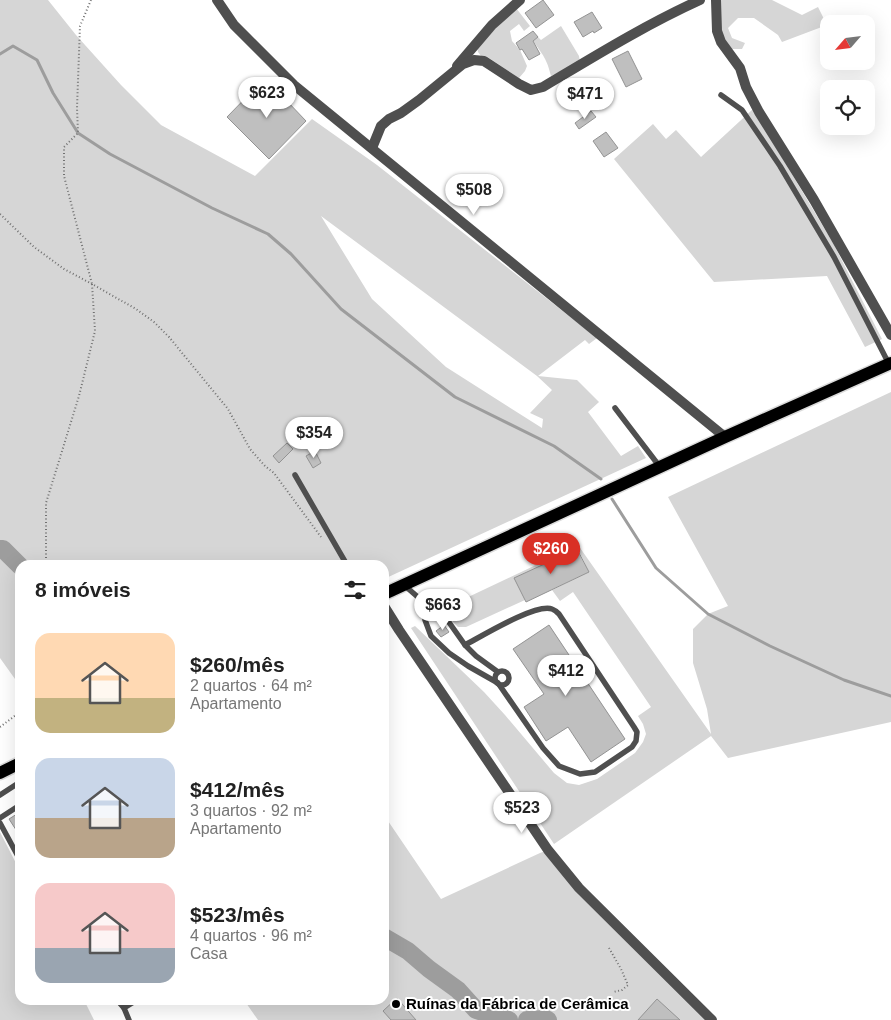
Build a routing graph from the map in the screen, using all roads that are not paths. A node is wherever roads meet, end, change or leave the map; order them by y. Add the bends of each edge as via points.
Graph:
1 (217, 0) edge
2 (520, 0) edge
3 (700, 0) edge
4 (716, 0) edge
5 (451, 73) junction
6 (721, 95) dead end
7 (372, 148) junction
8 (891, 335) edge
9 (890, 364) edge
10 (615, 408) dead end
11 (725, 437) junction
12 (660, 467) junction
13 (294, 475) dead end
14 (344, 560) edge
15 (404, 585) junction
16 (389, 592) edge
17 (427, 605) junction
18 (389, 615) edge
19 (465, 645) junction
20 (498, 672) junction
21 (498, 683) junction
22 (15, 766) edge
23 (0, 773) edge
24 (15, 785) edge
25 (0, 795) edge
26 (15, 808) edge
27 (0, 818) edge
28 (0, 823) edge
29 (15, 851) edge
30 (122, 1005) edge
31 (129, 1005) edge
32 (124, 1008) junction
33 (129, 1020) edge
34 (712, 1020) edge

1 - 7 street via 234,25 294,85
2 - 5 street
3 - 5 street via 667,15 537,89 531,90 484,62 474,60
4 - 8 street via 717,31 721,42 740,68 759,112 814,200
5 - 7 street via 419,100 389,118 381,126
6 - 9 lane via 742,110 780,166 834,257
7 - 11 street
9 - 11 main road
10 - 12 lane
11 - 12 main road
12 - 15 main road
13 - 14 lane
15 - 16 main road
15 - 17 lane
17 - 19 lane via 442,611
17 - 21 lane via 425,620 430,636 449,653
18 - 34 street via 548,850 579,888
19 - 20 lane
19 - 21 lane via 528,612 552,609 559,614 634,726 636,741 595,772 580,774 559,766
20 - 21 lane via 495,678
20 - 21 lane via 506,673 508,678 505,684
22 - 23 main road
24 - 25 lane
26 - 27 lane
28 - 29 lane
30 - 32 lane
31 - 32 lane
32 - 33 lane

